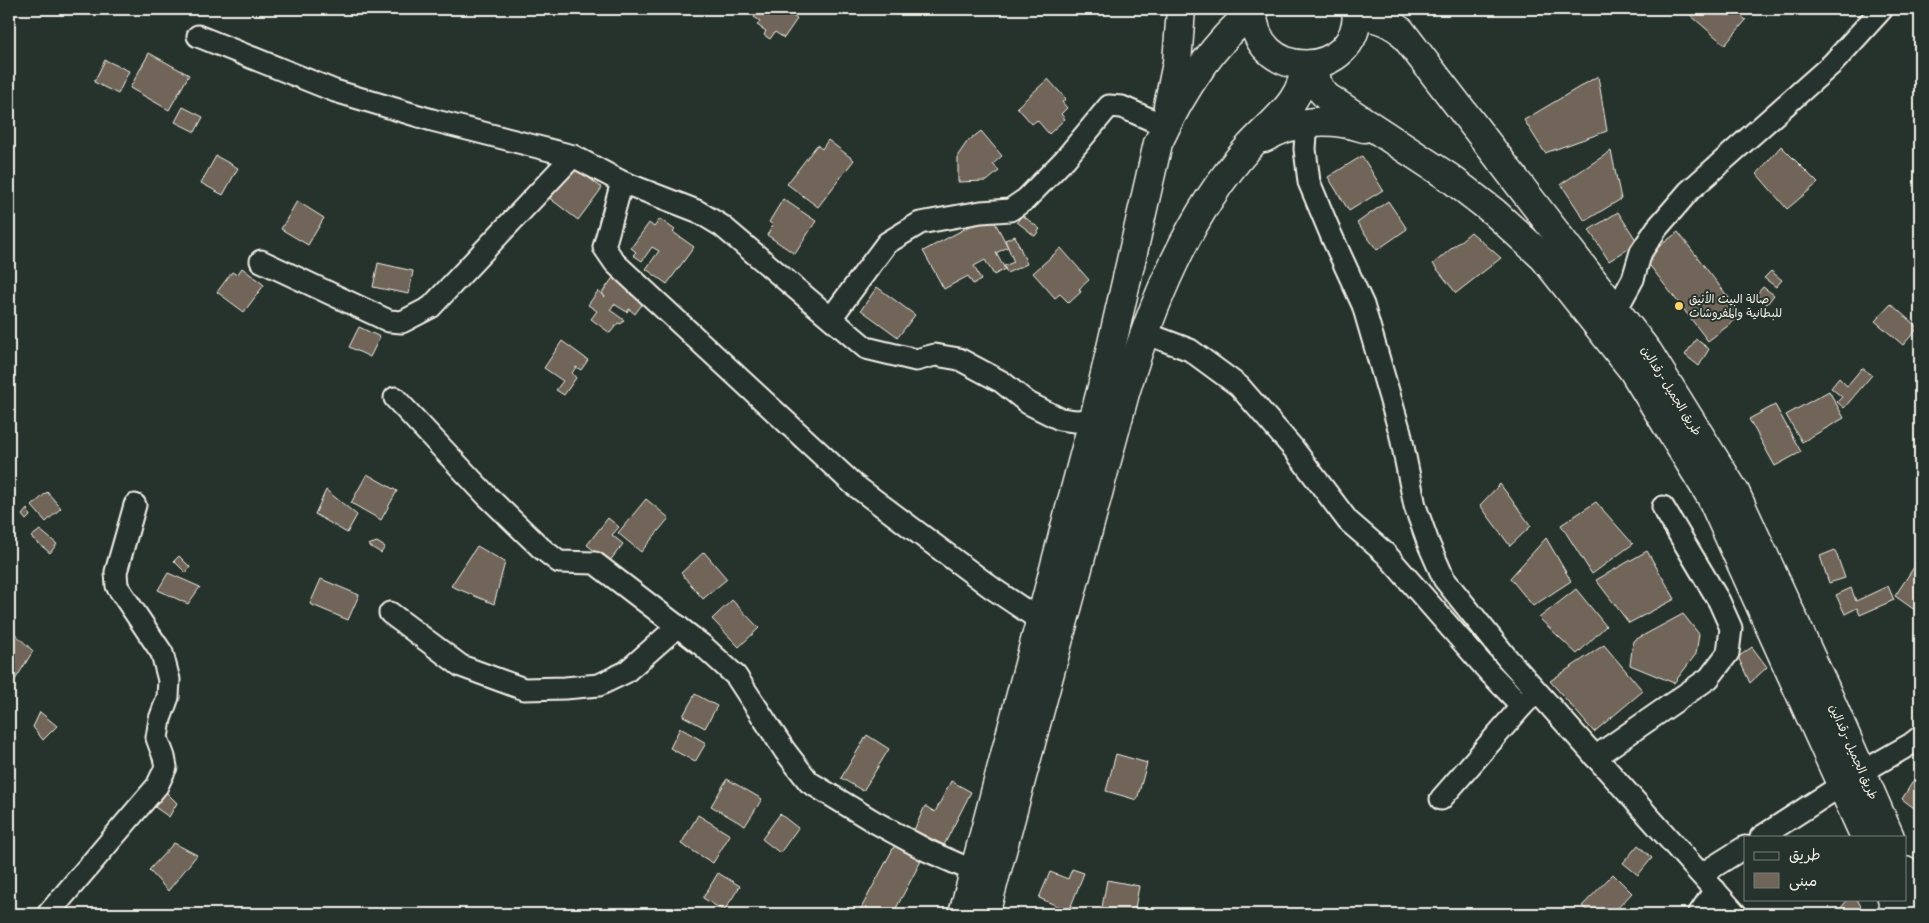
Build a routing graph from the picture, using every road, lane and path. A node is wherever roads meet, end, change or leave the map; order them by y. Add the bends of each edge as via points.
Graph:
1 (1181, 9) edge
2 (1248, 9) edge
3 (1882, 9) edge
4 (1357, 12) edge
5 (198, 36) dead end
6 (1309, 65) junction
7 (1306, 122) junction
8 (1160, 134) junction
9 (1386, 137) junction
10 (1249, 146) junction
11 (574, 156) junction
12 (622, 182) junction
13 (261, 261) dead end
14 (1616, 310) junction
15 (831, 318) junction
16 (1144, 333) junction
17 (1113, 390) junction
18 (394, 398) dead end
19 (1093, 420) junction
20 (135, 505) dead end
21 (1663, 507) dead end
22 (390, 613) dead end
23 (1041, 621) junction
24 (678, 626) junction
25 (1530, 699) junction
26 (1920, 737) edge
27 (1595, 757) junction
28 (1852, 778) junction
29 (1441, 798) dead end
30 (1763, 836) edge
31 (1864, 836) edge
32 (1889, 836) edge
33 (1744, 848) edge
34 (976, 872) junction
35 (1906, 873) edge
36 (1709, 882) junction
37 (1892, 900) edge
38 (1920, 905) edge
39 (48, 914) edge
40 (964, 914) edge
41 (985, 914) edge
42 (1699, 914) edge
43 (1736, 914) edge
44 (1898, 914) edge

1 - 8 main road via 1177,63
2 - 6 main road via 1256,32 1268,49 1285,61
2 - 8 main road via 1208,58
3 - 14 street via 1832,63 1689,191 1641,252 1633,279
4 - 6 main road via 1356,28 1344,49 1329,59
4 - 14 main road, طريق الجميل -رقدالين via 1381,19 1401,31
5 - 11 street via 335,91 432,120
6 - 9 main road, طريق الجميل -رقدالين via 1319,88 1327,97
6 - 10 main road via 1296,98
7 - 9 main road via 1346,123
7 - 10 main road via 1278,130
7 - 25 street via 1309,182 1364,305 1400,432 1415,506 1429,545 1444,579 1502,652
8 - 15 street via 1122,107 1109,106 1026,199 1010,210 920,223 887,243
8 - 17 main road
9 - 28 main road, طريق الجميل -رقدالين via 1487,206 1544,258 1632,369 1711,497
10 - 16 main road via 1196,219
11 - 12 street
11 - 13 street via 431,307 402,322 389,321
12 - 15 street via 697,211 722,226
12 - 23 street via 604,247 615,264 853,484
14 - 28 main road, طريق الجميل -رقدالين via 1648,352 1734,492
15 - 19 street via 866,348 916,360 935,355 959,359 1002,382 1028,403 1060,419
16 - 17 main road
16 - 25 street via 1190,350 1239,386 1293,448 1348,522 1386,554 1490,673
17 - 19 main road
17 - 41 main road
18 - 24 street via 541,548 559,562 595,563
19 - 23 main road
20 - 39 street via 116,572 116,586 162,653 169,680 168,697 157,738 166,767 157,786
21 - 27 street via 1719,601 1731,628 1728,653 1709,678
22 - 24 street via 461,666 524,689 599,685 626,672
23 - 34 main road
24 - 34 street via 736,676 809,782 928,851
25 - 27 street
25 - 29 street
26 - 28 street
27 - 36 street
28 - 30 street
28 - 31 main road, طريق الجميل -رقدالين
28 - 32 main road, طريق الجميل -رقدالين
33 - 36 street
34 - 40 main road
35 - 38 main road
36 - 42 street
36 - 43 street
37 - 44 main road

